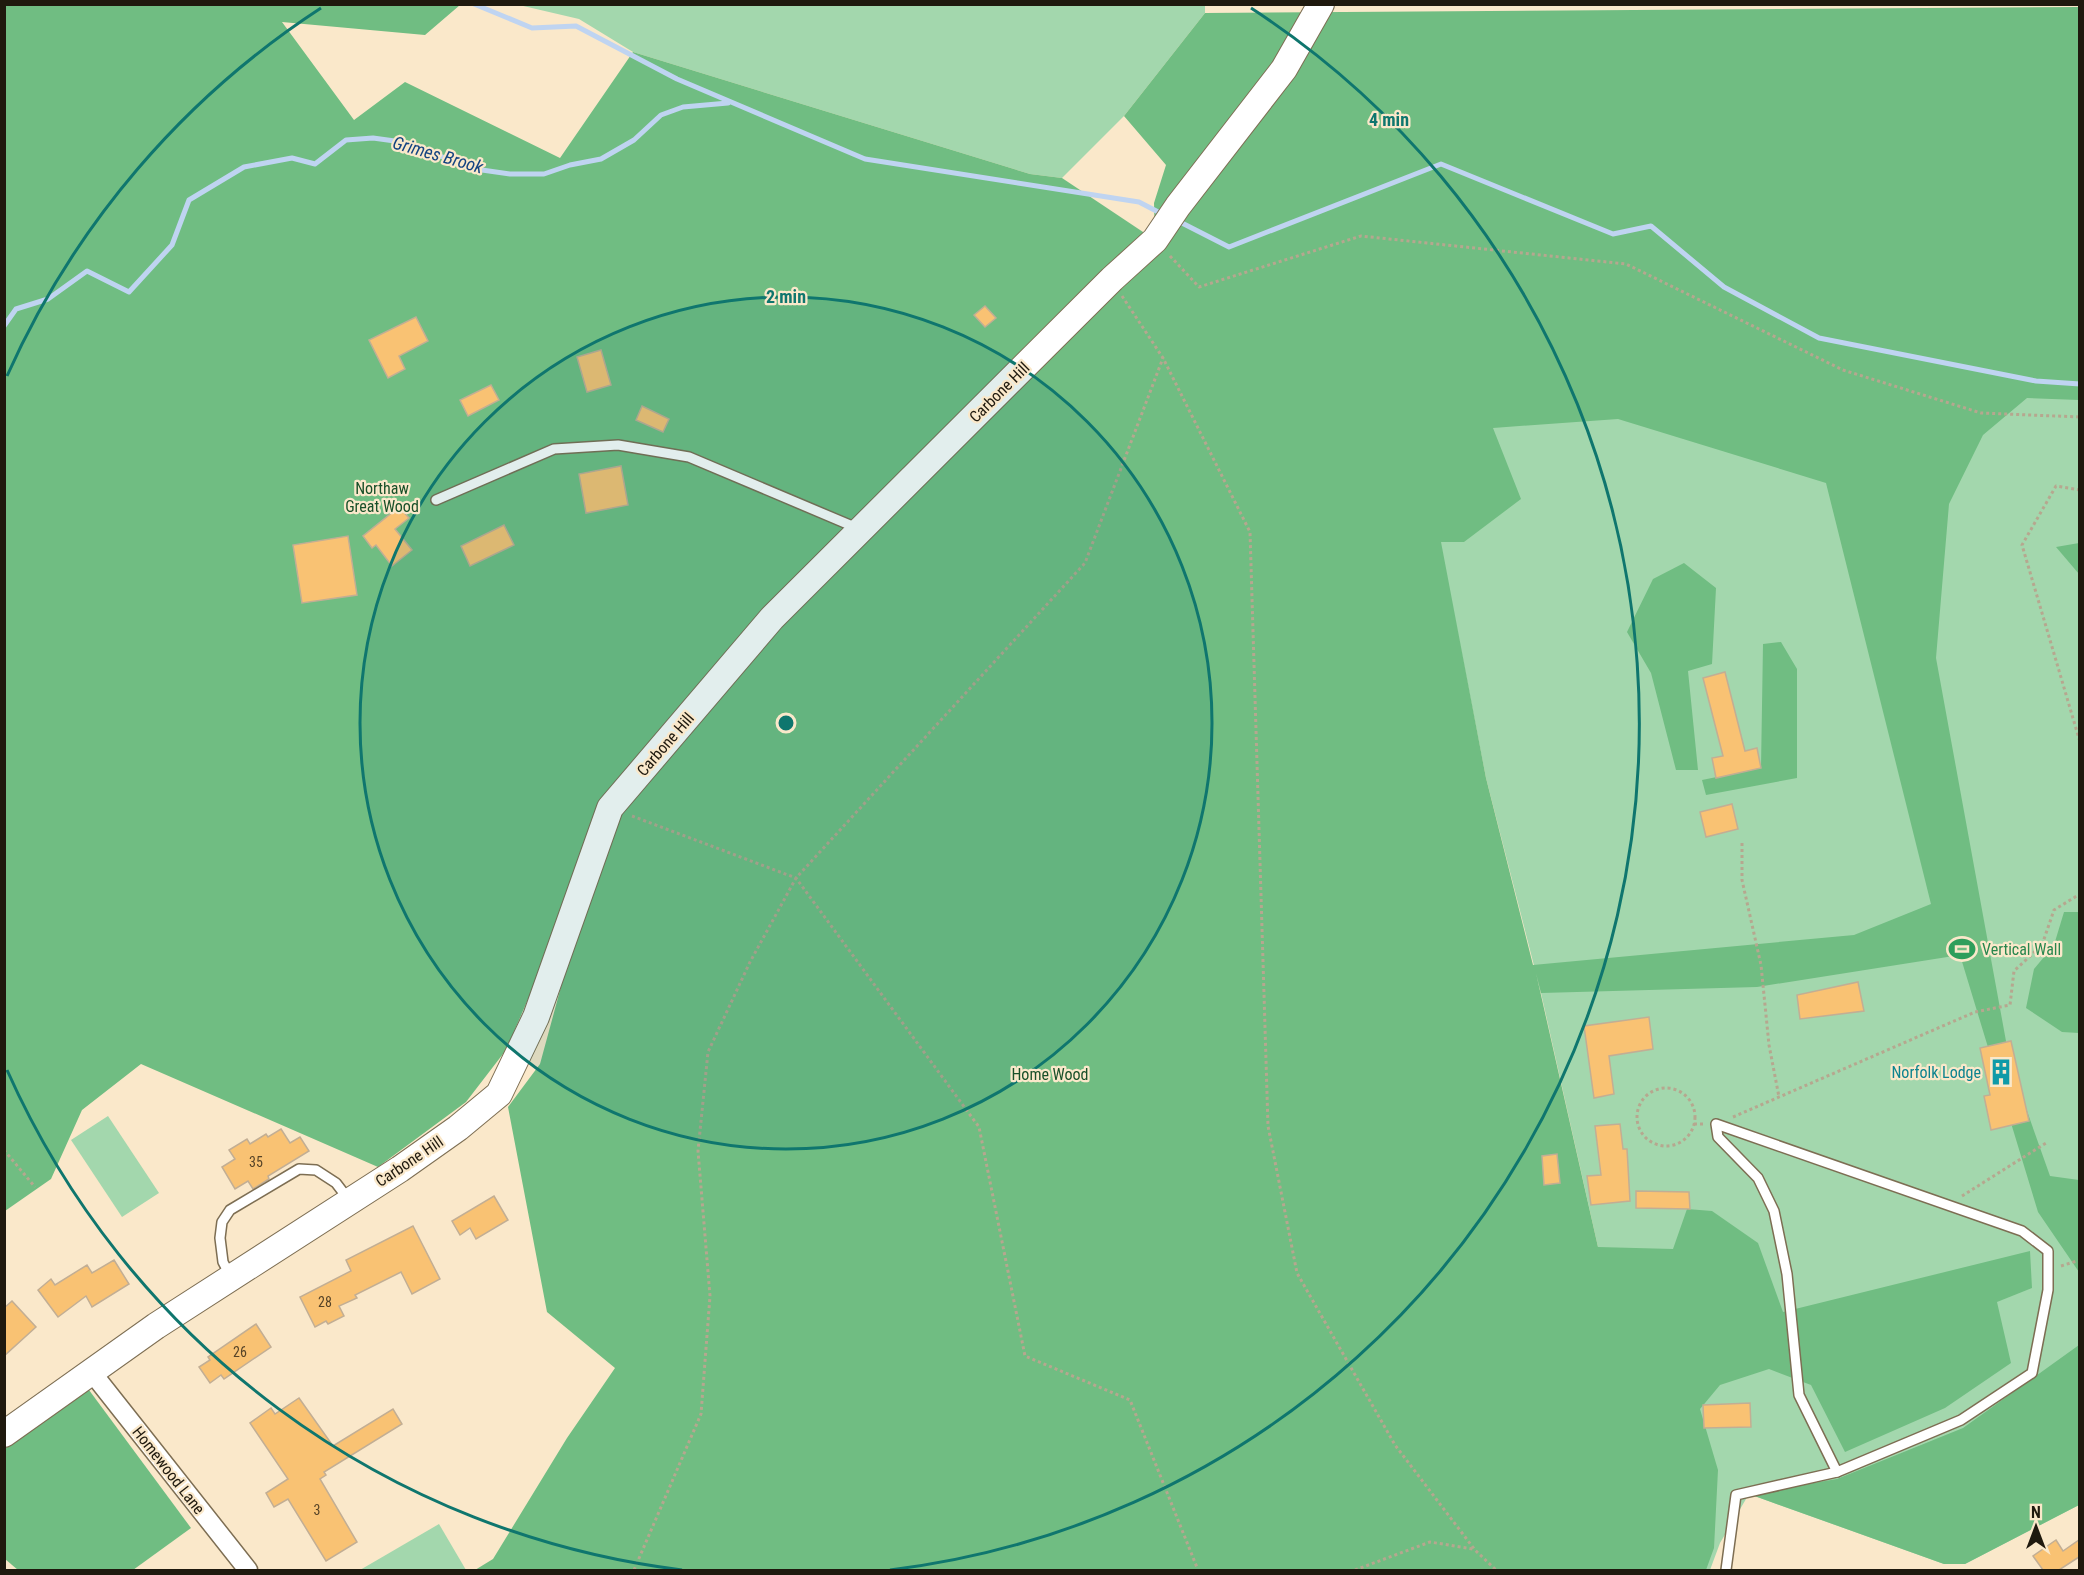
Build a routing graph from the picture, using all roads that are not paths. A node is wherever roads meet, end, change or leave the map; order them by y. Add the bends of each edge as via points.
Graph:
1 (1321, 4) edge
2 (436, 500) dead end
3 (861, 530) junction
4 (350, 1201) junction
5 (231, 1276) junction
6 (90, 1370) junction
7 (10, 1426) edge
8 (1837, 1472) junction
9 (248, 1570) edge
10 (1726, 1570) edge

1 - 3 street, Carbone Hill via 1284,69 1159,234
2 - 3 lane via 554,449 618,445 689,457
3 - 4 street, Carbone Hill via 772,618 610,808 536,1017 499,1094 458,1128
4 - 5 street, Carbone Hill
4 - 5 lane via 336,1182 316,1170 300,1169 230,1210 222,1222 220,1238 223,1262
5 - 6 street, Carbone Hill
6 - 7 street, Carbone Hill
6 - 9 street, Homewood Lane
8 - 8 lane via 1799,1395 1787,1274 1774,1211 1758,1178 1718,1137 1716,1124 2022,1232 2048,1251 2048,1290 2032,1373 1961,1420
8 - 10 lane via 1736,1495

